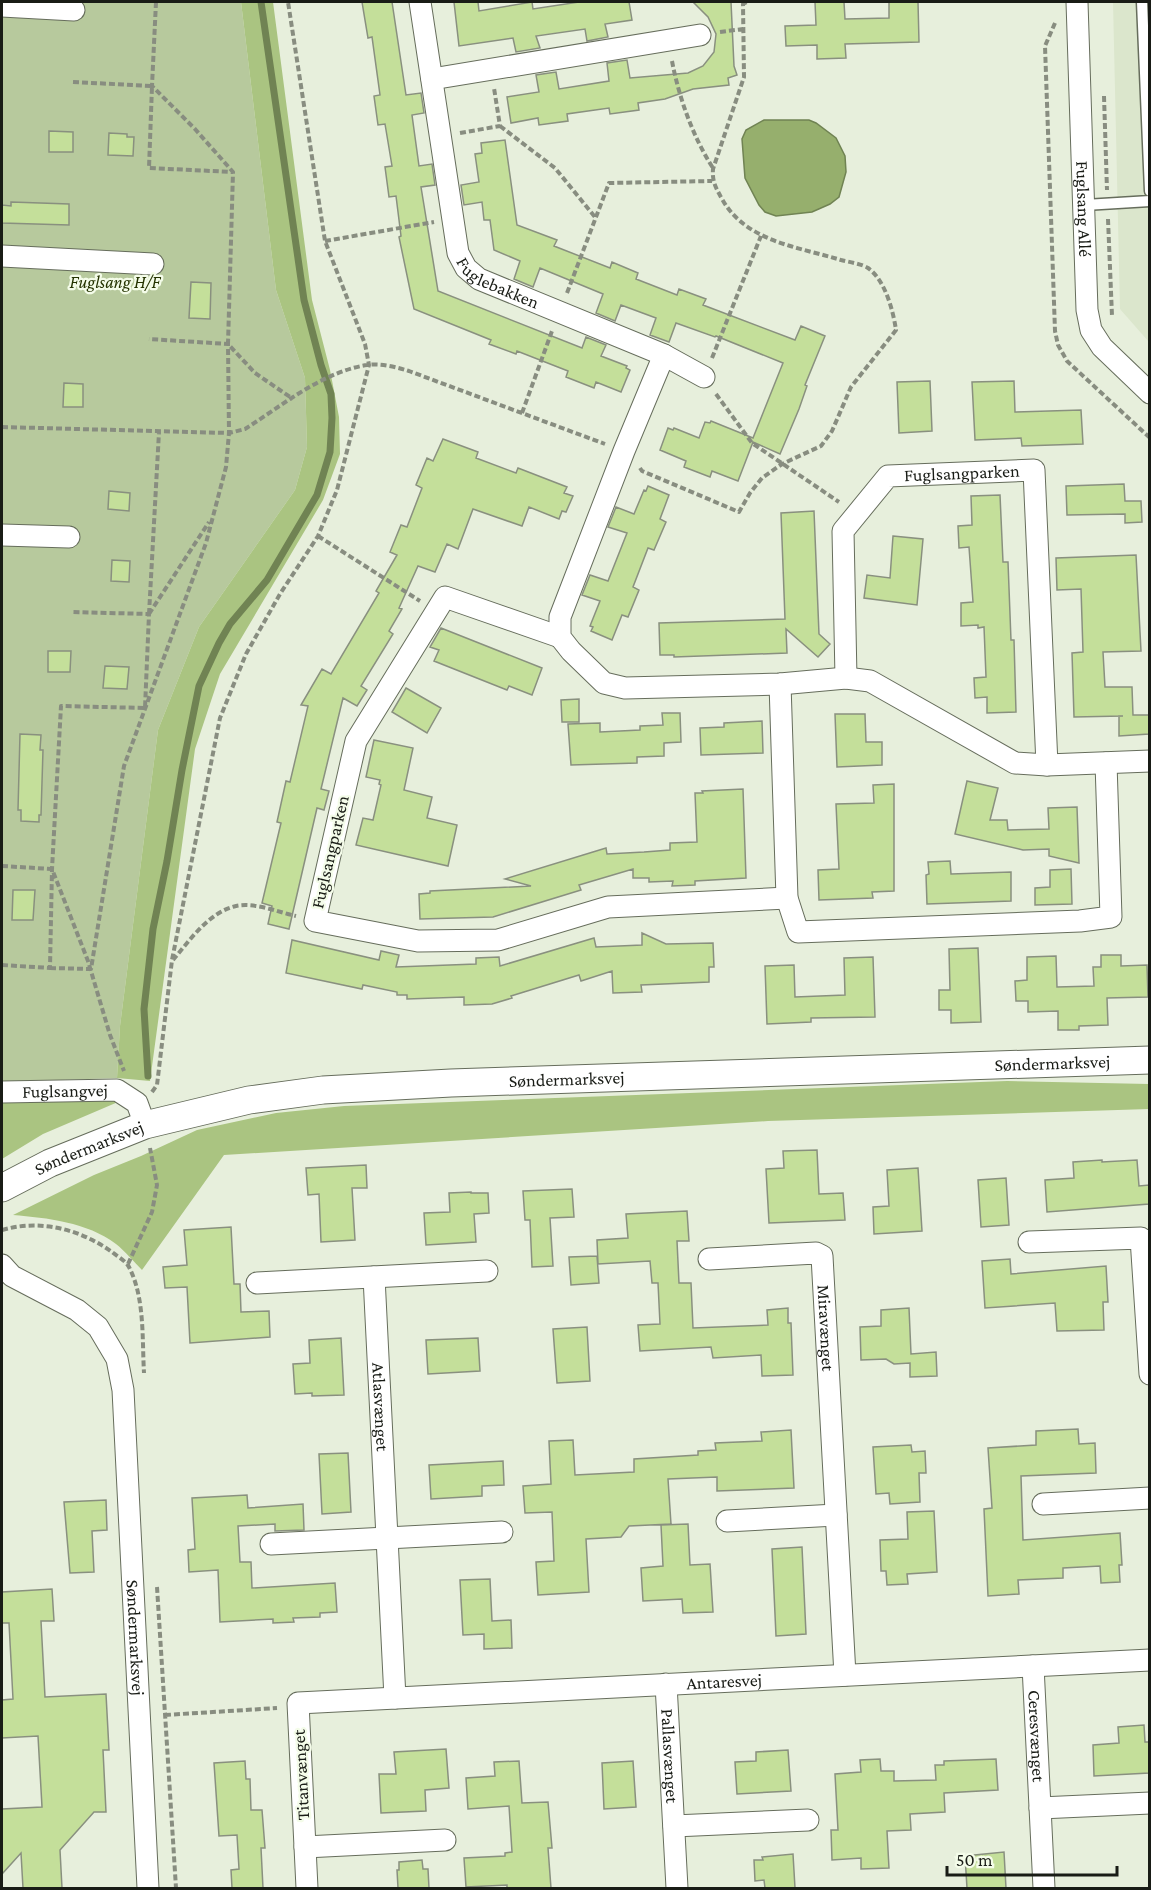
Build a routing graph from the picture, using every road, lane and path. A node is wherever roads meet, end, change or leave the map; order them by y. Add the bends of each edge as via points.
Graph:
1 (156, 2) edge
2 (288, 2) edge
3 (420, 2) edge
4 (747, 2) edge
5 (1077, 2) edge
6 (1142, 2) edge
7 (2, 6) edge
8 (74, 10) dead end
9 (700, 35) dead end
10 (668, 40) junction
11 (491, 69) junction
12 (432, 79) junction
13 (73, 82) dead end
14 (152, 86) junction
15 (500, 126) junction
16 (441, 136) junction
17 (1149, 152) edge
18 (713, 169) junction
19 (233, 172) junction
20 (712, 181) junction
21 (1149, 191) edge
22 (1149, 201) edge
23 (1085, 205) junction
24 (596, 218) junction
25 (453, 219) junction
26 (761, 237) junction
27 (325, 241) junction
28 (2, 256) edge
29 (153, 264) dead end
30 (559, 312) junction
31 (149, 339) dead end
32 (228, 344) junction
33 (664, 355) junction
34 (369, 365) junction
35 (704, 377) junction
36 (1149, 393) edge
37 (293, 399) junction
38 (522, 413) junction
39 (2, 427) edge
40 (159, 432) junction
41 (229, 433) junction
42 (624, 451) junction
43 (782, 464) junction
44 (857, 514) junction
45 (212, 518) junction
46 (2, 535) edge
47 (318, 536) junction
48 (69, 537) dead end
49 (436, 611) junction
50 (72, 612) dead end
51 (149, 614) junction
52 (560, 637) junction
53 (846, 678) junction
54 (780, 684) junction
55 (145, 708) junction
56 (1149, 761) edge
57 (1106, 764) junction
58 (1047, 765) junction
59 (2, 866) edge
60 (52, 869) junction
61 (787, 898) junction
62 (315, 921) junction
63 (172, 960) junction
64 (2, 965) edge
65 (50, 968) junction
66 (91, 969) junction
67 (1149, 1060) edge
68 (2, 1092) edge
69 (136, 1108) junction
70 (2, 1188) edge
71 (1029, 1242) dead end
72 (708, 1259) dead end
73 (128, 1264) dead end
74 (2, 1265) edge
75 (488, 1271) dead end
76 (374, 1277) junction
77 (257, 1283) dead end
78 (1149, 1374) edge
79 (1149, 1498) edge
80 (1043, 1504) dead end
81 (836, 1515) junction
82 (727, 1521) dead end
83 (502, 1533) dead end
84 (387, 1538) junction
85 (271, 1544) dead end
86 (1149, 1660) edge
87 (1033, 1666) junction
88 (845, 1675) junction
89 (666, 1684) junction
90 (395, 1698) junction
91 (298, 1703) junction
92 (165, 1715) dead end
93 (1149, 1803) edge
94 (1040, 1808) junction
95 (808, 1820) dead end
96 (674, 1826) junction
97 (445, 1840) dead end
98 (305, 1847) junction
99 (148, 1888) edge
100 (307, 1888) edge
101 (677, 1888) edge
102 (1044, 1888) edge

1 - 14 path
2 - 27 path
3 - 12 street, Fuglebakken
4 - 18 path via 743,4 744,77
5 - 23 street, Fuglsang Allé
6 - 17 lane
7 - 8 street
9 - 10 street
10 - 11 street
10 - 18 path via 678,89
11 - 12 street
11 - 15 path
12 - 16 street, Fuglebakken
13 - 14 path
14 - 19 path
14 - 19 path via 149,168
15 - 16 path
15 - 24 path via 555,168
16 - 25 street, Fuglebakken
17 - 21 lane
18 - 20 path
19 - 32 path
20 - 24 path via 609,183
20 - 26 path via 728,209
22 - 23 lane
23 - 36 street, Fuglsang Allé via 1087,310 1091,330 1102,347
24 - 30 path
25 - 27 path
25 - 30 street, Fuglebakken via 458,253 466,268 479,279
26 - 35 path
26 - 43 path via 868,268 892,306 896,330 851,387 832,431 821,446
27 - 34 path
28 - 29 street
30 - 33 street, Fuglebakken
30 - 38 path
31 - 32 path
32 - 37 path via 255,374
32 - 41 path
33 - 35 street, Fuglebakken
33 - 42 street
34 - 37 path via 333,375
34 - 38 path via 409,370
34 - 47 path via 337,490
35 - 43 path via 752,443
37 - 41 path via 245,429
38 - 42 path
39 - 40 path
40 - 41 path
40 - 51 path
41 - 45 path via 226,466
42 - 43 path via 642,471 739,512 762,478
42 - 52 street via 560,617
43 - 44 path
44 - 53 street, Fuglsangparken via 843,531
44 - 58 street, Fuglsangparken via 888,476 1034,471
45 - 51 path
45 - 55 path
46 - 48 street
47 - 49 path
47 - 63 path via 246,654 220,718
49 - 52 street via 445,597
49 - 62 street, Fuglsangparken via 356,741
50 - 51 path
51 - 55 path
52 - 54 street via 604,683 625,688
53 - 54 street
53 - 58 street via 870,681 1015,764
54 - 61 street
55 - 60 path via 62,706
55 - 66 path via 124,766
56 - 57 street
57 - 58 street
57 - 61 street via 1111,917 1072,922 798,932
59 - 60 path
60 - 65 path
60 - 66 path
61 - 62 street, Fuglsangparken via 608,907 498,940 418,941
62 - 63 path via 237,906 203,925
63 - 69 path via 157,1085
64 - 65 path
65 - 66 path
66 - 69 path
67 - 69 street, Søndermarksvej via 323,1090
68 - 69 street, Fuglsangvej via 117,1090
69 - 70 street, Søndermarksvej via 50,1163
69 - 73 path via 157,1185 152,1212
71 - 78 street via 1141,1238
72 - 81 street, Miravænget via 816,1253 822,1256
74 - 99 street, Søndermarksvej via 12,1276 77,1310 98,1327 117,1359 123,1390
75 - 76 street
76 - 77 street
76 - 84 street, Atlasvænget
79 - 80 street
81 - 82 street
81 - 88 street, Miravænget
83 - 84 street
84 - 85 street
84 - 90 street, Atlasvænget
86 - 87 street, Antaresvej
87 - 88 street, Antaresvej
87 - 94 street, Ceresvænget
88 - 89 street, Antaresvej
89 - 90 street, Antaresvej
89 - 96 street, Pallasvænget
90 - 91 street, Antaresvej
91 - 92 path via 276,1709
91 - 98 street, Titanvænget
93 - 94 street, Ceresvænget
94 - 102 street, Ceresvænget
95 - 96 street, Pallasvænget
96 - 101 street, Pallasvænget
97 - 98 street, Titanvænget
98 - 100 street, Titanvænget

